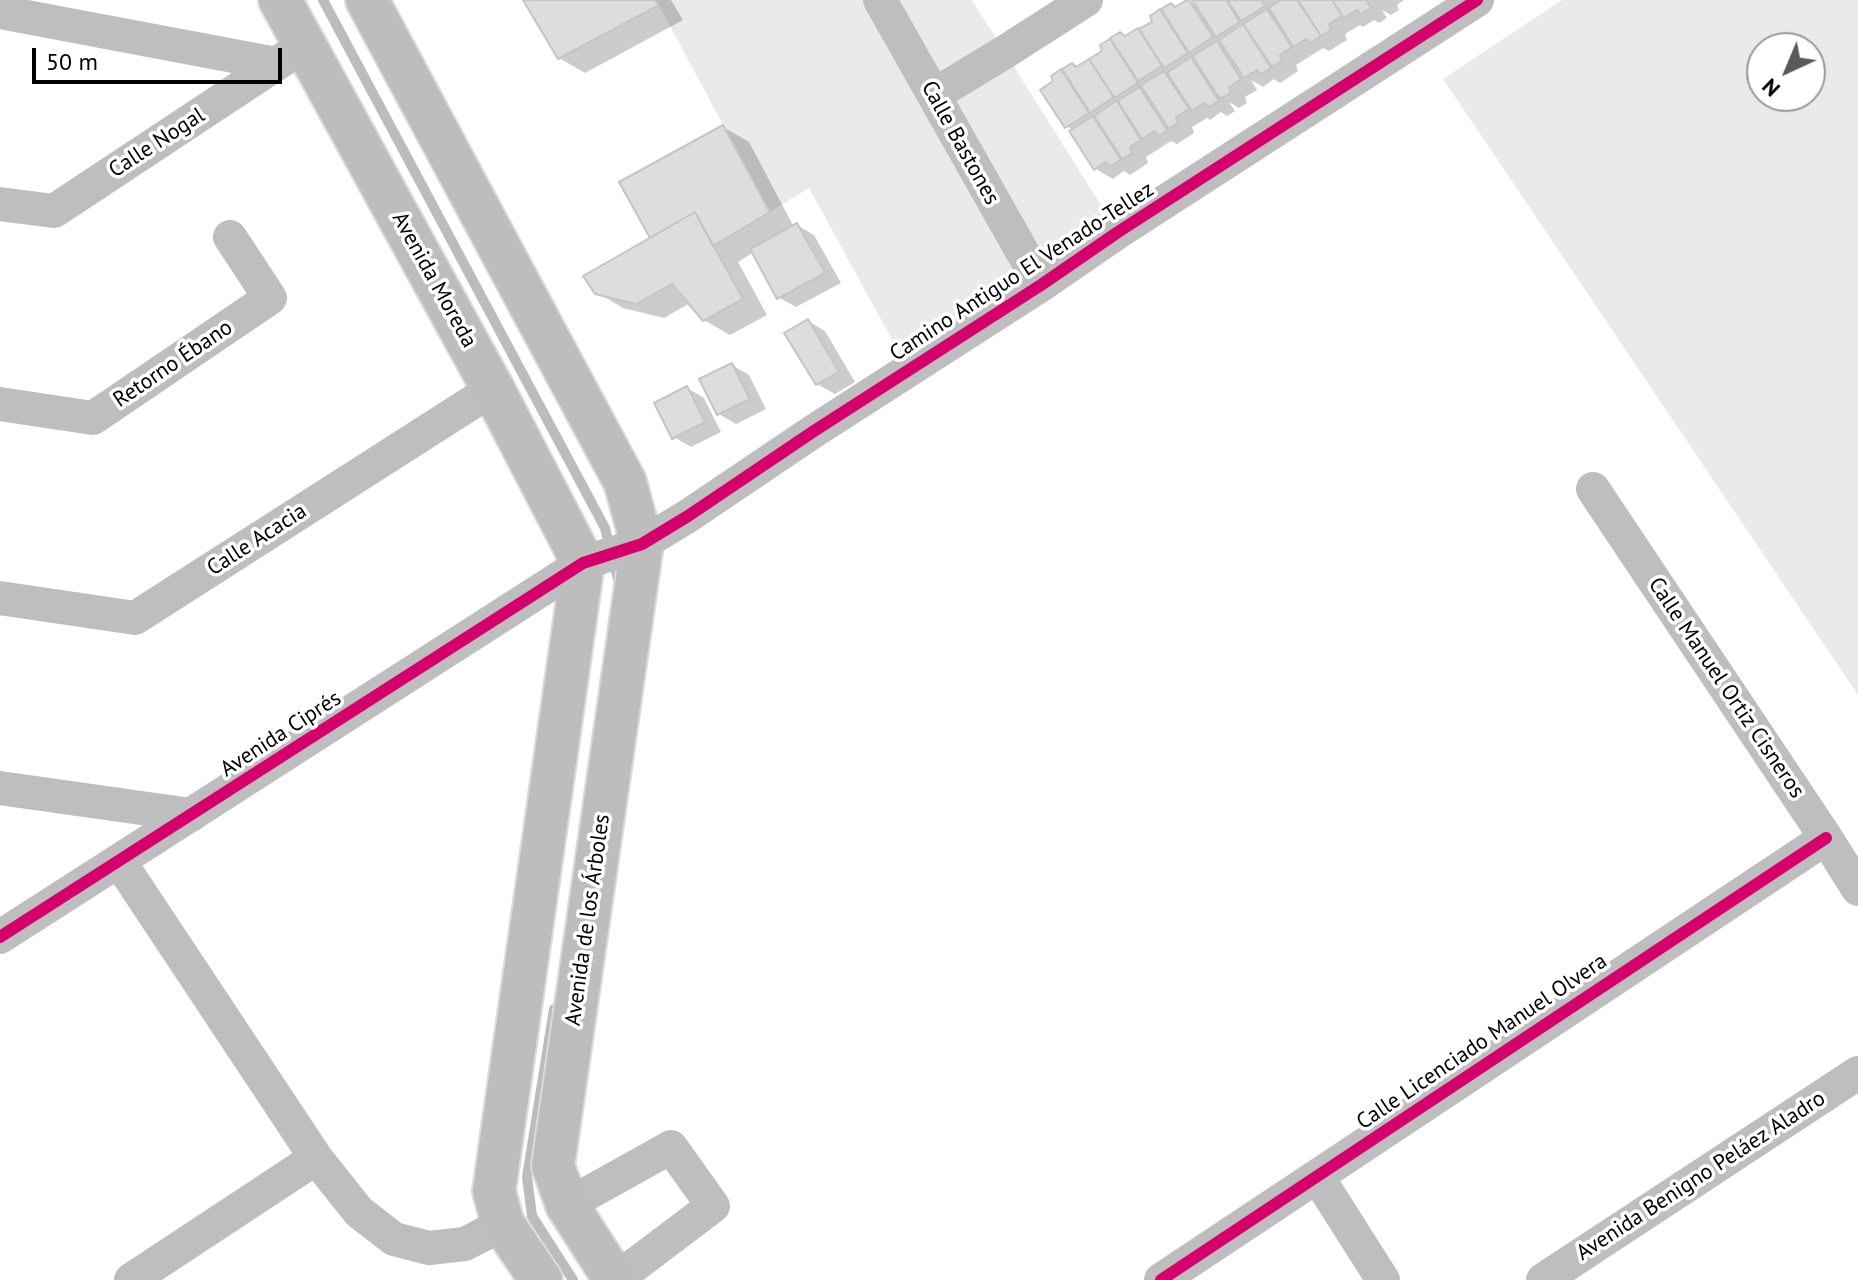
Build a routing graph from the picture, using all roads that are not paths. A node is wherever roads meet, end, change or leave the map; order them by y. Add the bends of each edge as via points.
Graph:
1 (280, 0) edge
2 (367, 0) edge
3 (880, 0) edge
4 (1086, 0) edge
5 (1477, 0) edge
6 (0, 12) edge
7 (290, 54) junction
8 (934, 95) junction
9 (0, 204) edge
10 (230, 237) dead end
11 (1041, 285) junction
12 (493, 389) junction
13 (0, 404) edge
14 (1593, 489) dead end
15 (642, 544) junction
16 (583, 563) junction
17 (0, 598) edge
18 (0, 788) edge
19 (191, 815) junction
20 (1826, 838) junction
21 (119, 861) junction
22 (1858, 889) edge
23 (0, 937) edge
24 (1858, 1073) edge
25 (316, 1158) junction
26 (1317, 1176) junction
27 (567, 1205) junction
28 (503, 1224) junction
29 (131, 1280) edge
30 (541, 1280) edge
31 (615, 1280) edge
32 (1161, 1280) edge
33 (1383, 1280) edge
34 (1543, 1280) edge

1 - 7 main road, Avenida Moreda
2 - 15 main road via 625,482
3 - 8 street, Calle Bastones
4 - 8 street
5 - 11 street, Camino Antiguo El Venado-Tellez
6 - 7 street
7 - 9 street, Calle Nogal via 54,211
7 - 12 main road, Avenida Moreda
8 - 11 street, Calle Bastones
10 - 13 street, Retorno Ébano via 270,298 93,418
11 - 15 street, Camino Antiguo El Venado-Tellez
12 - 16 main road, Avenida Moreda
12 - 17 street, Calle Acacia via 135,618
14 - 20 street, Calle Manuel Ortiz Cisneros
15 - 16 street, Camino Antiguo El Venado-Tellez
15 - 27 main road, Avenida de los Árboles via 553,1166
16 - 19 street, Avenida Ciprés
16 - 28 main road via 494,1191
18 - 19 street
19 - 21 street, Avenida Ciprés
20 - 22 street, Calle Manuel Ortiz Cisneros
20 - 26 street, Calle Licenciado Manuel Olvera
21 - 23 street, Avenida Ciprés
21 - 25 street
24 - 34 street, Avenida Benigno Peláez Aladro
25 - 28 street via 359,1212 394,1239 429,1248 465,1244
25 - 29 street
26 - 32 street, Calle Licenciado Manuel Olvera
26 - 33 street
27 - 31 main road, Avenida de los Árboles
27 - 31 street via 671,1147 713,1206
28 - 30 main road

